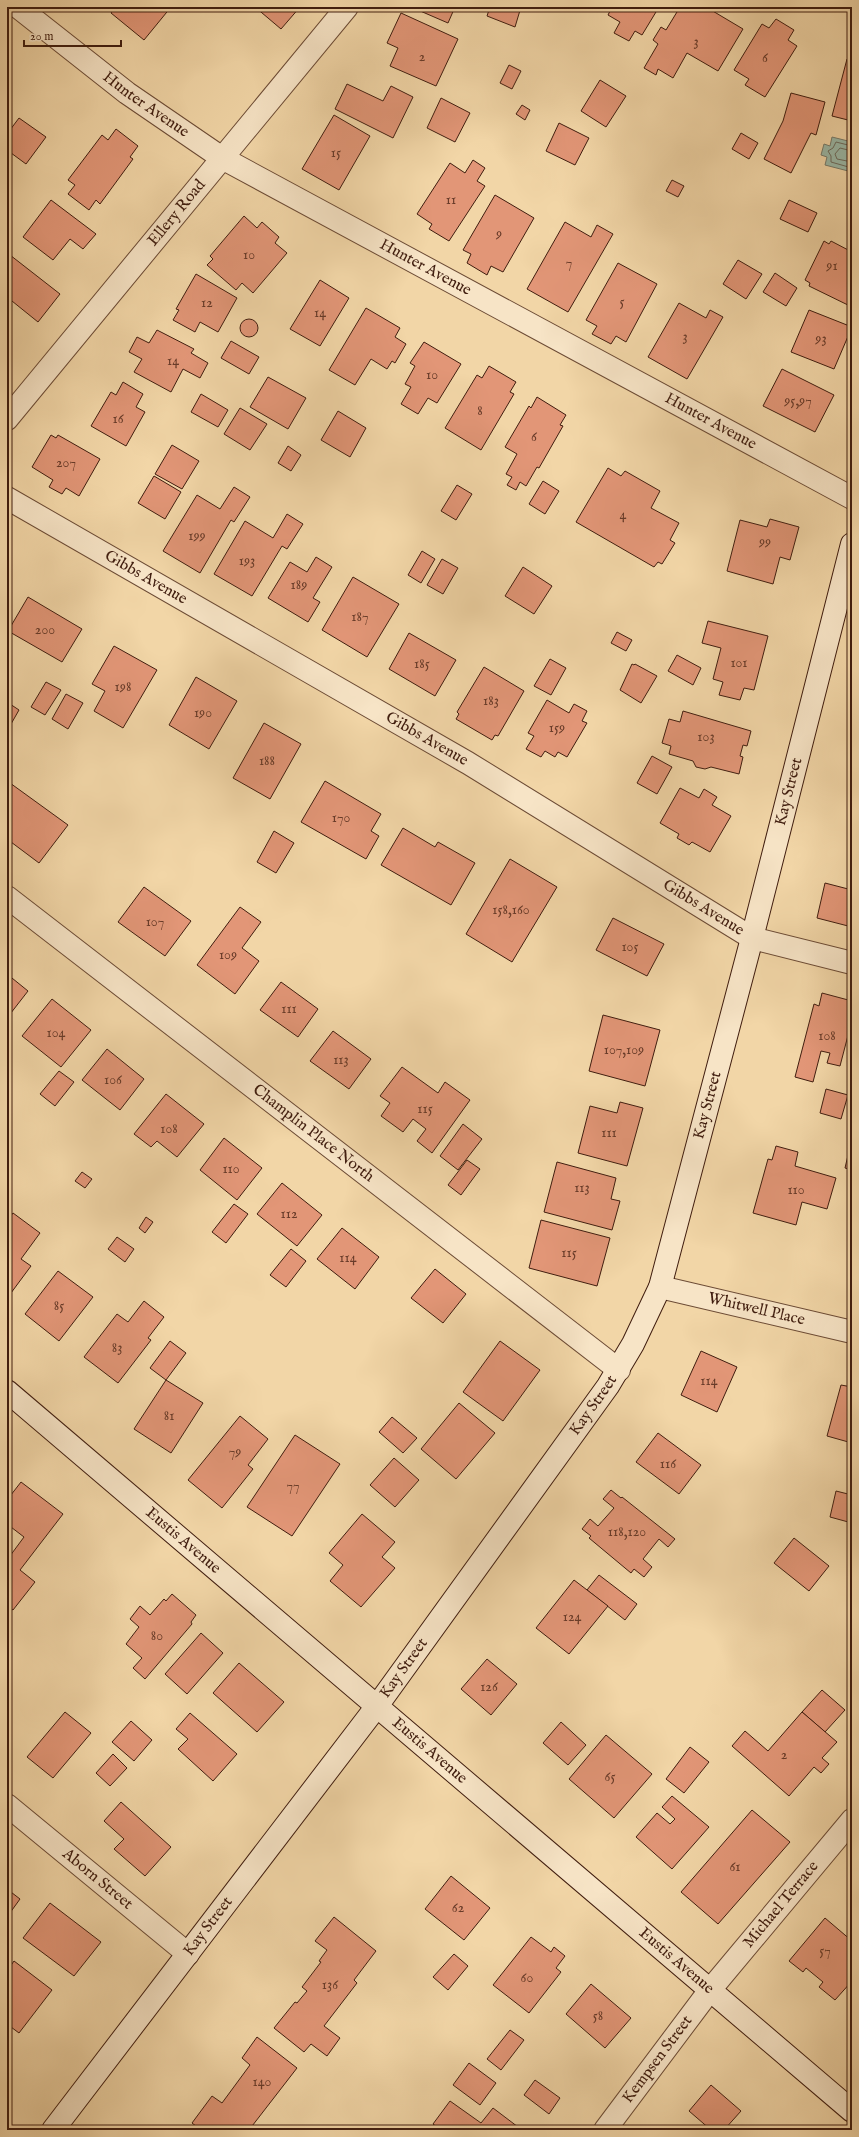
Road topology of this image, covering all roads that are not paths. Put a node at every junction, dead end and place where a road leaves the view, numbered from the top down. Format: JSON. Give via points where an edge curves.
{"nodes":[{"id":1,"x":18,"y":7,"type":"edge"},
{"id":2,"x":347,"y":7,"type":"edge"},
{"id":3,"x":222,"y":158,"type":"junction"},
{"id":4,"x":7,"y":420,"type":"edge"},
{"id":5,"x":7,"y":498,"type":"edge"},
{"id":6,"x":852,"y":498,"type":"edge"},
{"id":7,"x":852,"y":544,"type":"edge"},
{"id":8,"x":847,"y":585,"type":"edge"},
{"id":9,"x":7,"y":897,"type":"edge"},
{"id":10,"x":752,"y":938,"type":"junction"},
{"id":11,"x":852,"y":963,"type":"edge"},
{"id":12,"x":660,"y":1287,"type":"junction"},
{"id":13,"x":852,"y":1332,"type":"edge"},
{"id":14,"x":619,"y":1370,"type":"junction"},
{"id":15,"x":7,"y":1391,"type":"edge"},
{"id":16,"x":377,"y":1706,"type":"junction"},
{"id":17,"x":7,"y":1805,"type":"edge"},
{"id":18,"x":852,"y":1820,"type":"edge"},
{"id":19,"x":188,"y":1954,"type":"junction"},
{"id":20,"x":710,"y":1990,"type":"junction"},
{"id":21,"x":852,"y":2111,"type":"edge"},
{"id":22,"x":53,"y":2130,"type":"edge"},
{"id":23,"x":605,"y":2130,"type":"edge"}],
"edges":[{"from":1,"to":3,"type":"street","name":"Hunter Avenue","via":[[127,93]]},
{"from":2,"to":3,"type":"street","name":"Ellery Road"},
{"from":3,"to":4,"type":"street","name":"Ellery Road"},
{"from":3,"to":6,"type":"street","name":"Hunter Avenue"},
{"from":5,"to":10,"type":"street","name":"Gibbs Avenue","via":[[468,763]]},
{"from":7,"to":8,"type":"street","name":"Kay Street"},
{"from":8,"to":10,"type":"street","name":"Kay Street"},
{"from":9,"to":14,"type":"street","name":"Champlin Place North"},
{"from":10,"to":11,"type":"street","name":"Gibbs Avenue"},
{"from":10,"to":12,"type":"street","name":"Kay Street"},
{"from":12,"to":13,"type":"street","name":"Whitwell Place"},
{"from":12,"to":14,"type":"street","name":"Kay Street"},
{"from":14,"to":16,"type":"street","name":"Kay Street"},
{"from":15,"to":16,"type":"street","name":"Eustis Avenue"},
{"from":16,"to":19,"type":"street","name":"Kay Street"},
{"from":16,"to":20,"type":"street","name":"Eustis Avenue"},
{"from":17,"to":19,"type":"street","name":"Aborn Street"},
{"from":18,"to":20,"type":"street","name":"Michael Terrace"},
{"from":19,"to":22,"type":"street","name":"Kay Street"},
{"from":20,"to":21,"type":"street","name":"Eustis Avenue"},
{"from":20,"to":23,"type":"street","name":"Kempsen Street"}]}
